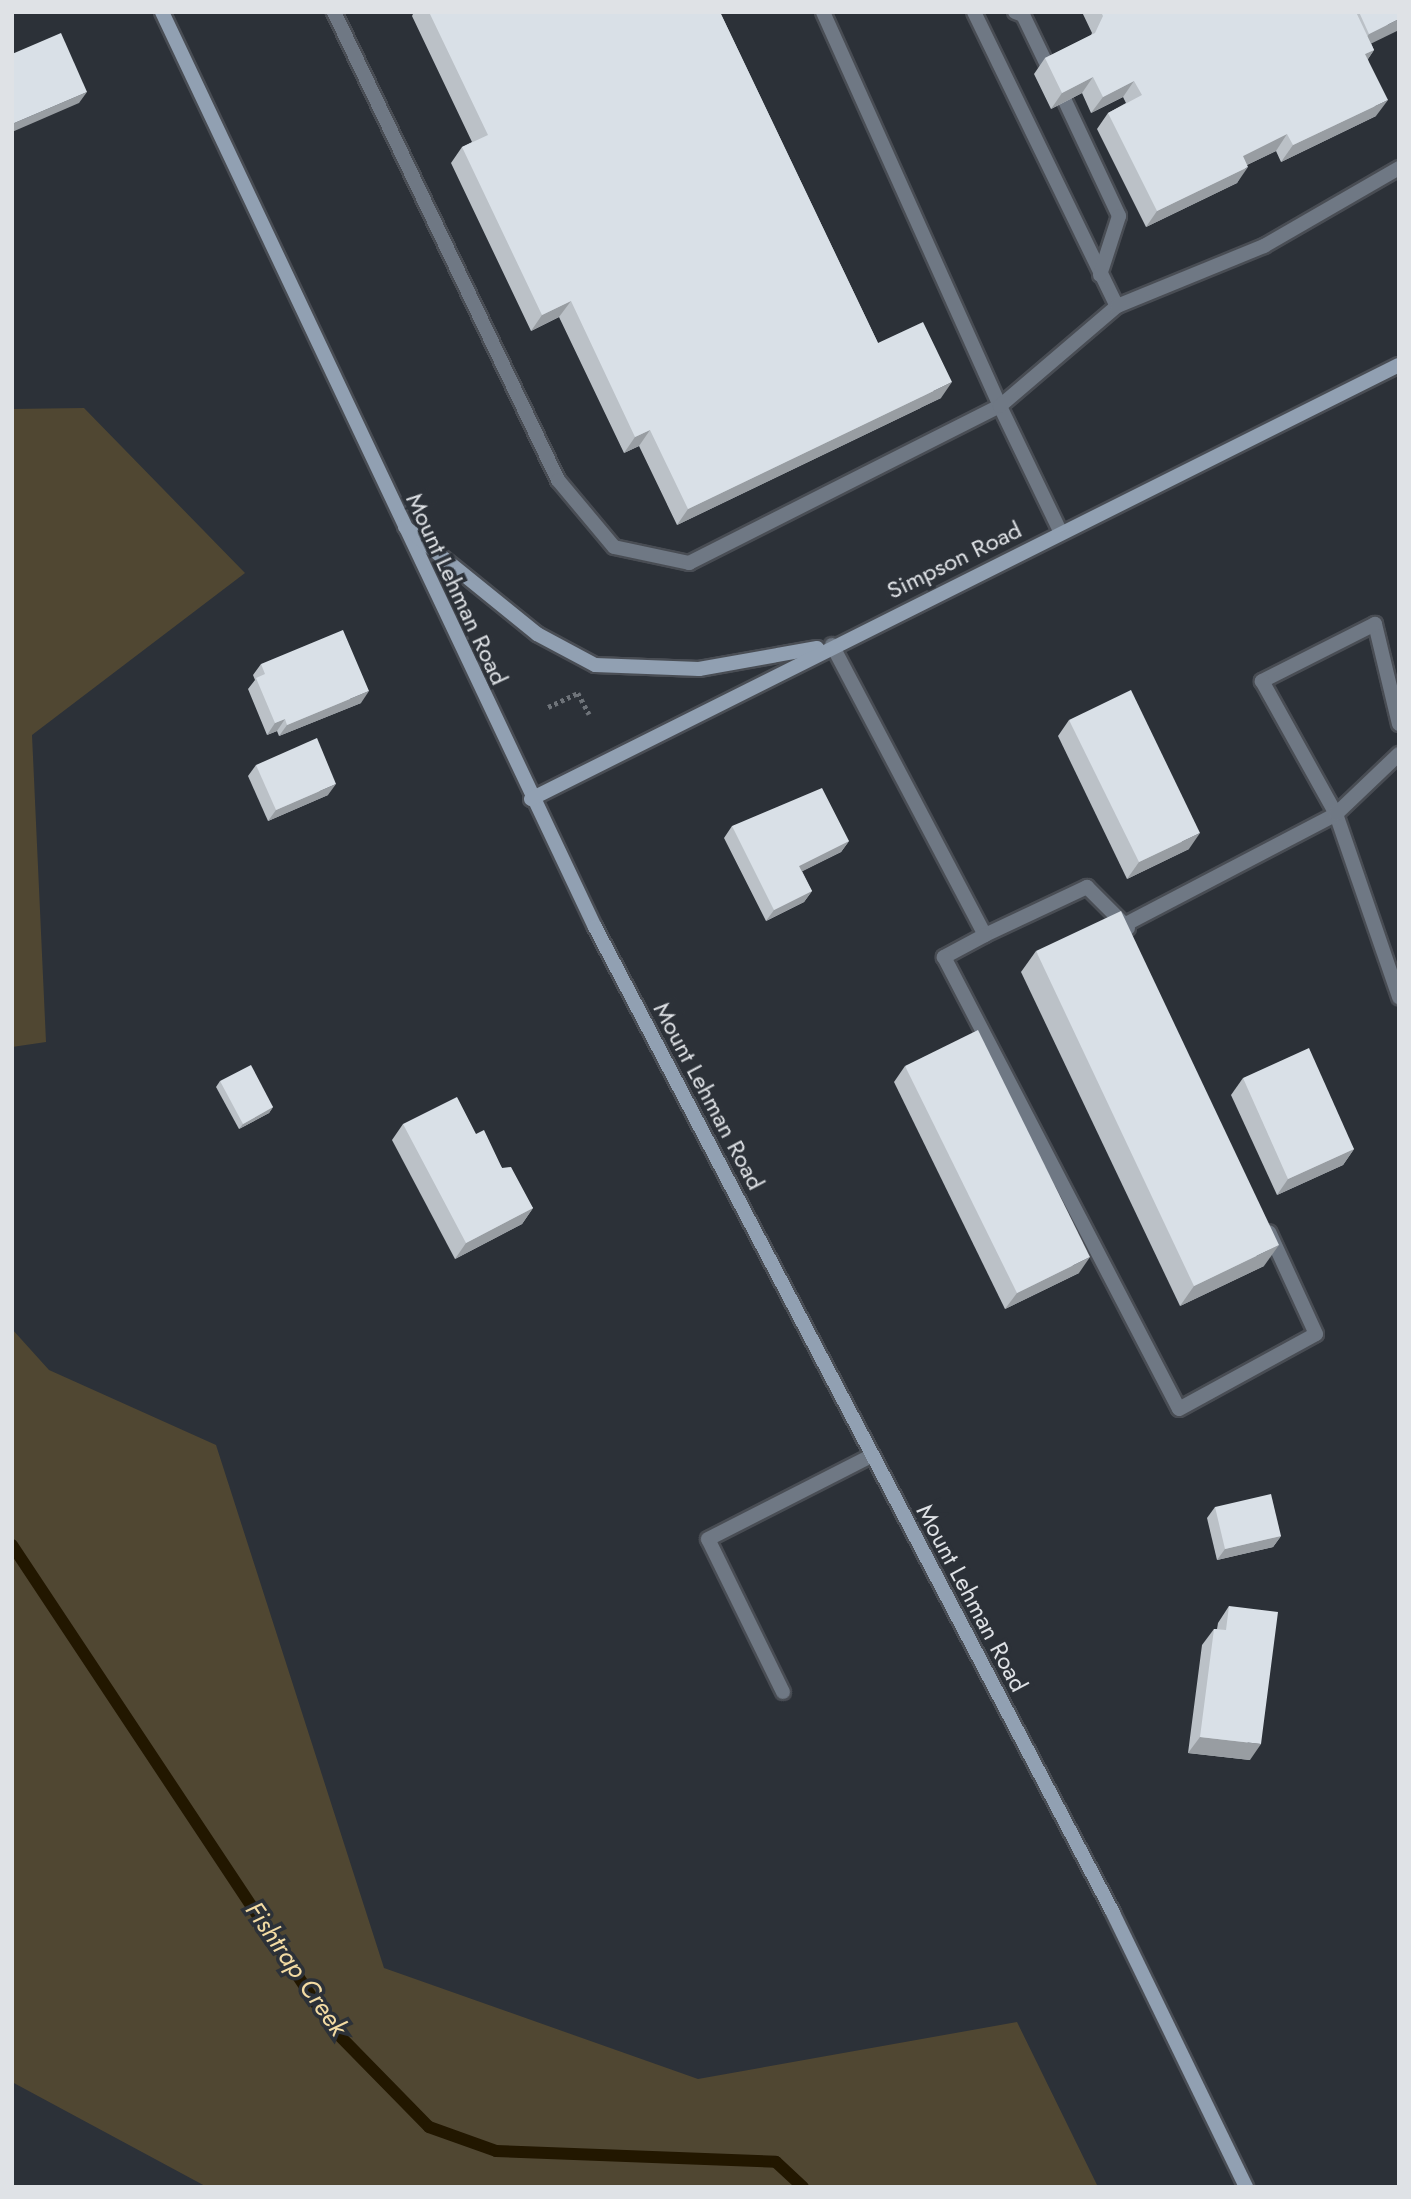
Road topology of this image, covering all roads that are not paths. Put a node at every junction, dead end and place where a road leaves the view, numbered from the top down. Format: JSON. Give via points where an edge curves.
{"nodes":[{"id":1,"x":162,"y":12,"type":"edge"},
{"id":2,"x":334,"y":12,"type":"edge"},
{"id":3,"x":823,"y":12,"type":"edge"},
{"id":4,"x":974,"y":12,"type":"edge"},
{"id":5,"x":1015,"y":12,"type":"edge"},
{"id":6,"x":1048,"y":67,"type":"edge"},
{"id":7,"x":1065,"y":101,"type":"edge"},
{"id":8,"x":1399,"y":168,"type":"edge"},
{"id":9,"x":1100,"y":275,"type":"junction"},
{"id":10,"x":1117,"y":306,"type":"junction"},
{"id":11,"x":1399,"y":365,"type":"edge"},
{"id":12,"x":1000,"y":406,"type":"junction"},
{"id":13,"x":401,"y":525,"type":"junction"},
{"id":14,"x":1061,"y":533,"type":"junction"},
{"id":15,"x":832,"y":645,"type":"junction"},
{"id":16,"x":1399,"y":724,"type":"edge"},
{"id":17,"x":1399,"y":754,"type":"edge"},
{"id":18,"x":531,"y":799,"type":"junction"},
{"id":19,"x":1336,"y":814,"type":"junction"},
{"id":20,"x":1126,"y":924,"type":"junction"},
{"id":21,"x":985,"y":935,"type":"junction"},
{"id":22,"x":1137,"y":949,"type":"edge"},
{"id":23,"x":1399,"y":997,"type":"edge"},
{"id":24,"x":1264,"y":1222,"type":"edge"},
{"id":25,"x":871,"y":1456,"type":"junction"},
{"id":26,"x":783,"y":1692,"type":"dead end"},
{"id":27,"x":1245,"y":2187,"type":"edge"}],
"edges":[{"from":1,"to":13,"type":"main road","name":"Mount Lehman Road"},
{"from":2,"to":12,"type":"lane","via":[[558,481],[614,547],[689,563]]},
{"from":3,"to":12,"type":"lane"},
{"from":4,"to":9,"type":"lane"},
{"from":5,"to":6,"type":"lane","via":[[1023,15]]},
{"from":7,"to":9,"type":"lane","via":[[1119,216]]},
{"from":8,"to":10,"type":"lane","via":[[1264,246]]},
{"from":9,"to":10,"type":"lane"},
{"from":10,"to":12,"type":"lane"},
{"from":11,"to":14,"type":"main road","name":"Simpson Road"},
{"from":12,"to":14,"type":"lane"},
{"from":13,"to":15,"type":"main road","via":[[537,634],[595,664],[699,669]]},
{"from":13,"to":18,"type":"main road","name":"Mount Lehman Road"},
{"from":14,"to":15,"type":"main road","name":"Simpson Road"},
{"from":15,"to":18,"type":"main road","name":"Simpson Road"},
{"from":15,"to":21,"type":"lane"},
{"from":16,"to":19,"type":"lane","via":[[1375,624],[1262,681]]},
{"from":17,"to":19,"type":"lane"},
{"from":18,"to":25,"type":"main road","name":"Mount Lehman Road"},
{"from":19,"to":20,"type":"lane"},
{"from":19,"to":23,"type":"lane"},
{"from":20,"to":21,"type":"lane","via":[[1087,887]]},
{"from":20,"to":22,"type":"lane"},
{"from":21,"to":24,"type":"lane","via":[[943,957],[1179,1409],[1316,1334]]},
{"from":25,"to":26,"type":"lane","via":[[708,1539]]},
{"from":25,"to":27,"type":"main road","name":"Mount Lehman Road","via":[[1113,1913]]}]}
